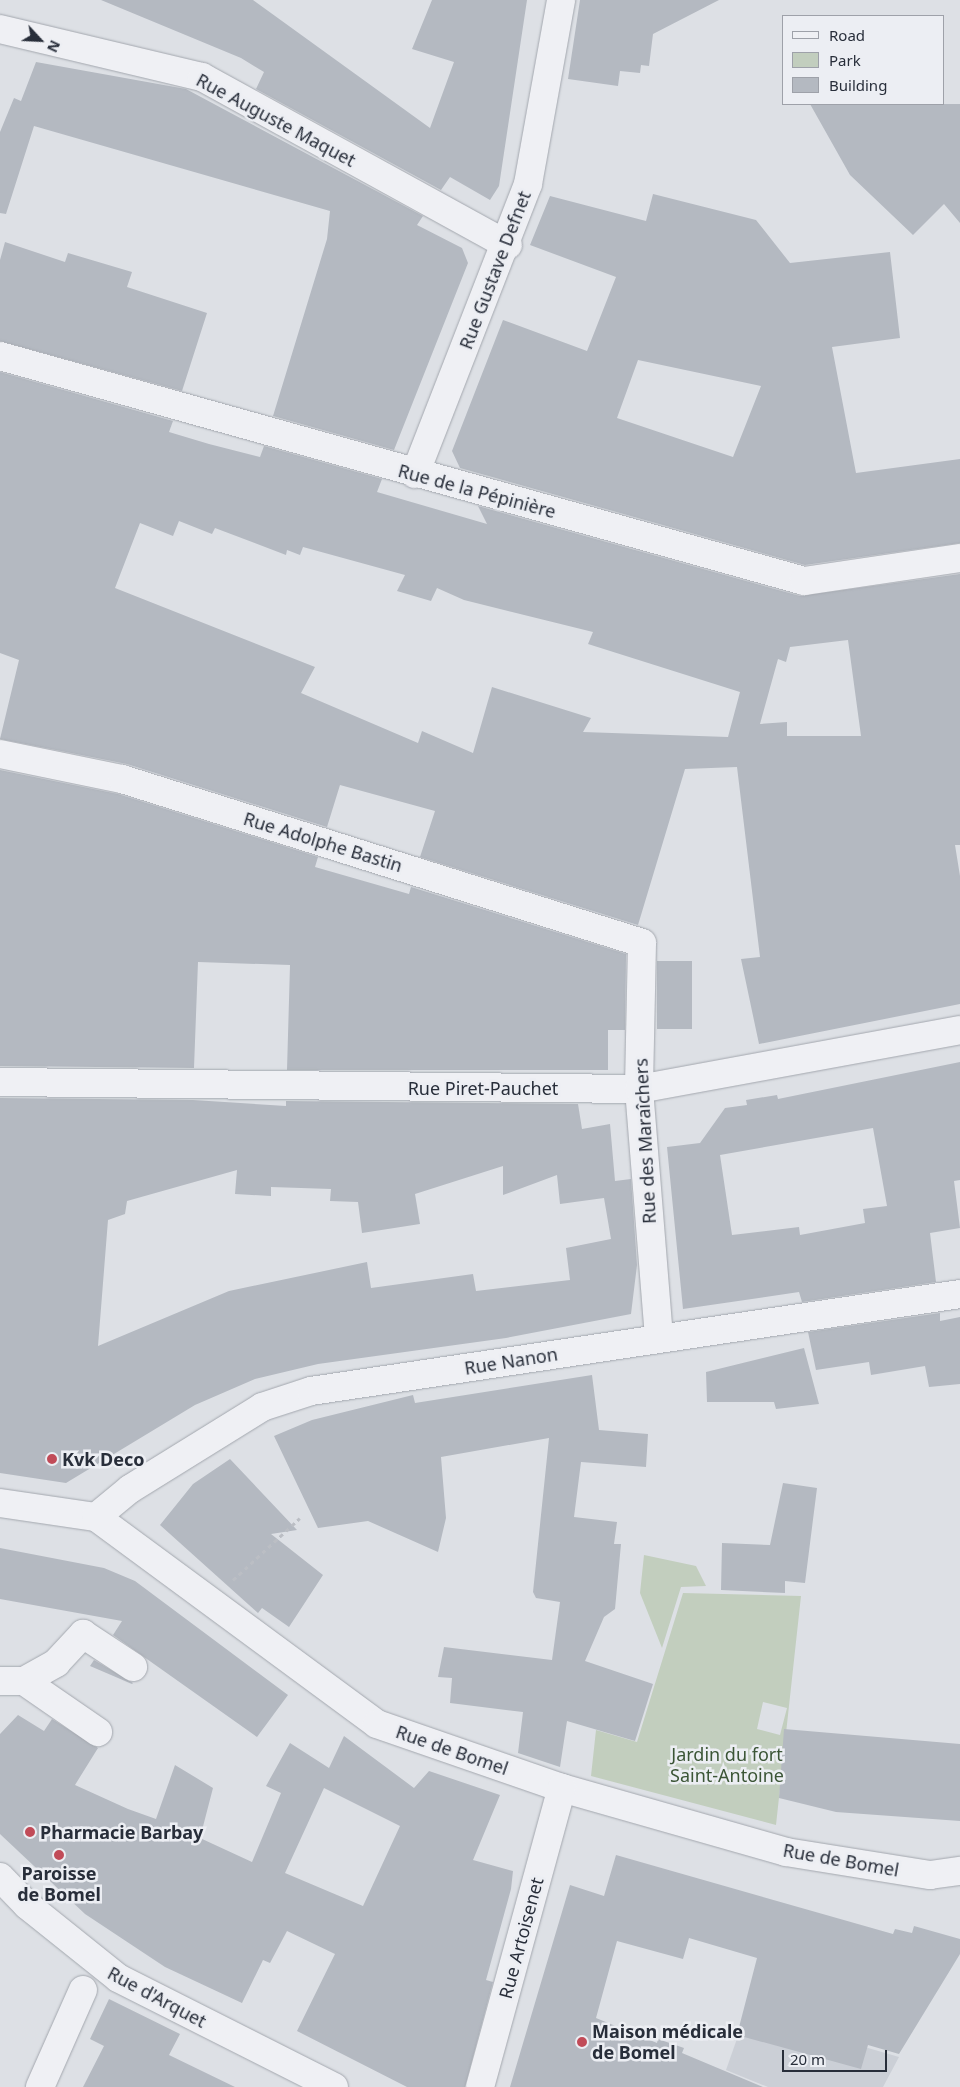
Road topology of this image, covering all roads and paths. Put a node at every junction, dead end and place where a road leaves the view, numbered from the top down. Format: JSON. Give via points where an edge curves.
{"nodes":[{"id":1,"x":561,"y":0,"type":"edge"},
{"id":2,"x":0,"y":29,"type":"edge"},
{"id":3,"x":508,"y":246,"type":"junction"},
{"id":4,"x":0,"y":356,"type":"edge"},
{"id":5,"x":414,"y":474,"type":"junction"},
{"id":6,"x":960,"y":558,"type":"edge"},
{"id":7,"x":0,"y":754,"type":"edge"},
{"id":8,"x":642,"y":943,"type":"joint"},
{"id":9,"x":960,"y":1030,"type":"edge"},
{"id":10,"x":0,"y":1082,"type":"edge"},
{"id":11,"x":639,"y":1089,"type":"junction"},
{"id":12,"x":960,"y":1294,"type":"edge"},
{"id":13,"x":659,"y":1338,"type":"junction"},
{"id":14,"x":0,"y":1503,"type":"edge"},
{"id":15,"x":96,"y":1517,"type":"junction"},
{"id":16,"x":300,"y":1518,"type":"dead end"},
{"id":17,"x":228,"y":1585,"type":"dead end"},
{"id":18,"x":133,"y":1667,"type":"dead end"},
{"id":19,"x":12,"y":1681,"type":"edge"},
{"id":20,"x":98,"y":1732,"type":"dead end"},
{"id":21,"x":562,"y":1788,"type":"junction"},
{"id":22,"x":960,"y":1871,"type":"edge"},
{"id":23,"x":0,"y":1877,"type":"edge"},
{"id":24,"x":83,"y":1990,"type":"dead end"},
{"id":25,"x":40,"y":2087,"type":"edge"},
{"id":26,"x":334,"y":2087,"type":"edge"},
{"id":27,"x":480,"y":2087,"type":"edge"}],
"edges":[{"from":1,"to":3,"type":"street","name":"Rue Gustave Defnet","via":[[528,184]]},
{"from":2,"to":3,"type":"street","name":"Rue Auguste Maquet","via":[[202,77]]},
{"from":3,"to":5,"type":"street","name":"Rue Gustave Defnet"},
{"from":4,"to":5,"type":"street","name":"Rue de la Pépinière"},
{"from":5,"to":6,"type":"street","name":"Rue de la Pépinière","via":[[804,581]]},
{"from":7,"to":8,"type":"street","name":"Rue Adolphe Bastin","via":[[122,779]]},
{"from":8,"to":11,"type":"street","name":"Rue des Maraîchers"},
{"from":9,"to":11,"type":"street","name":"Rue Piret-Pauchet"},
{"from":10,"to":11,"type":"street","name":"Rue Piret-Pauchet"},
{"from":11,"to":13,"type":"street","name":"Rue des Maraîchers"},
{"from":12,"to":13,"type":"street","name":"Rue Nanon"},
{"from":13,"to":15,"type":"street","name":"Rue Nanon","via":[[303,1394],[262,1407],[130,1490]]},
{"from":14,"to":15,"type":"street","name":"Rue de Bomel"},
{"from":15,"to":21,"type":"street","name":"Rue de Bomel","via":[[377,1724]]},
{"from":16,"to":17,"type":"path","via":[[259,1551]]},
{"from":18,"to":19,"type":"street","via":[[83,1634],[56,1663]]},
{"from":19,"to":20,"type":"street"},
{"from":21,"to":22,"type":"street","name":"Rue de Bomel","via":[[786,1852],[930,1875]]},
{"from":21,"to":27,"type":"street","name":"Rue Artoisenet"},
{"from":23,"to":26,"type":"street","name":"Rue d'Arquet","via":[[34,1912],[118,1978]]},
{"from":24,"to":25,"type":"street"}]}
